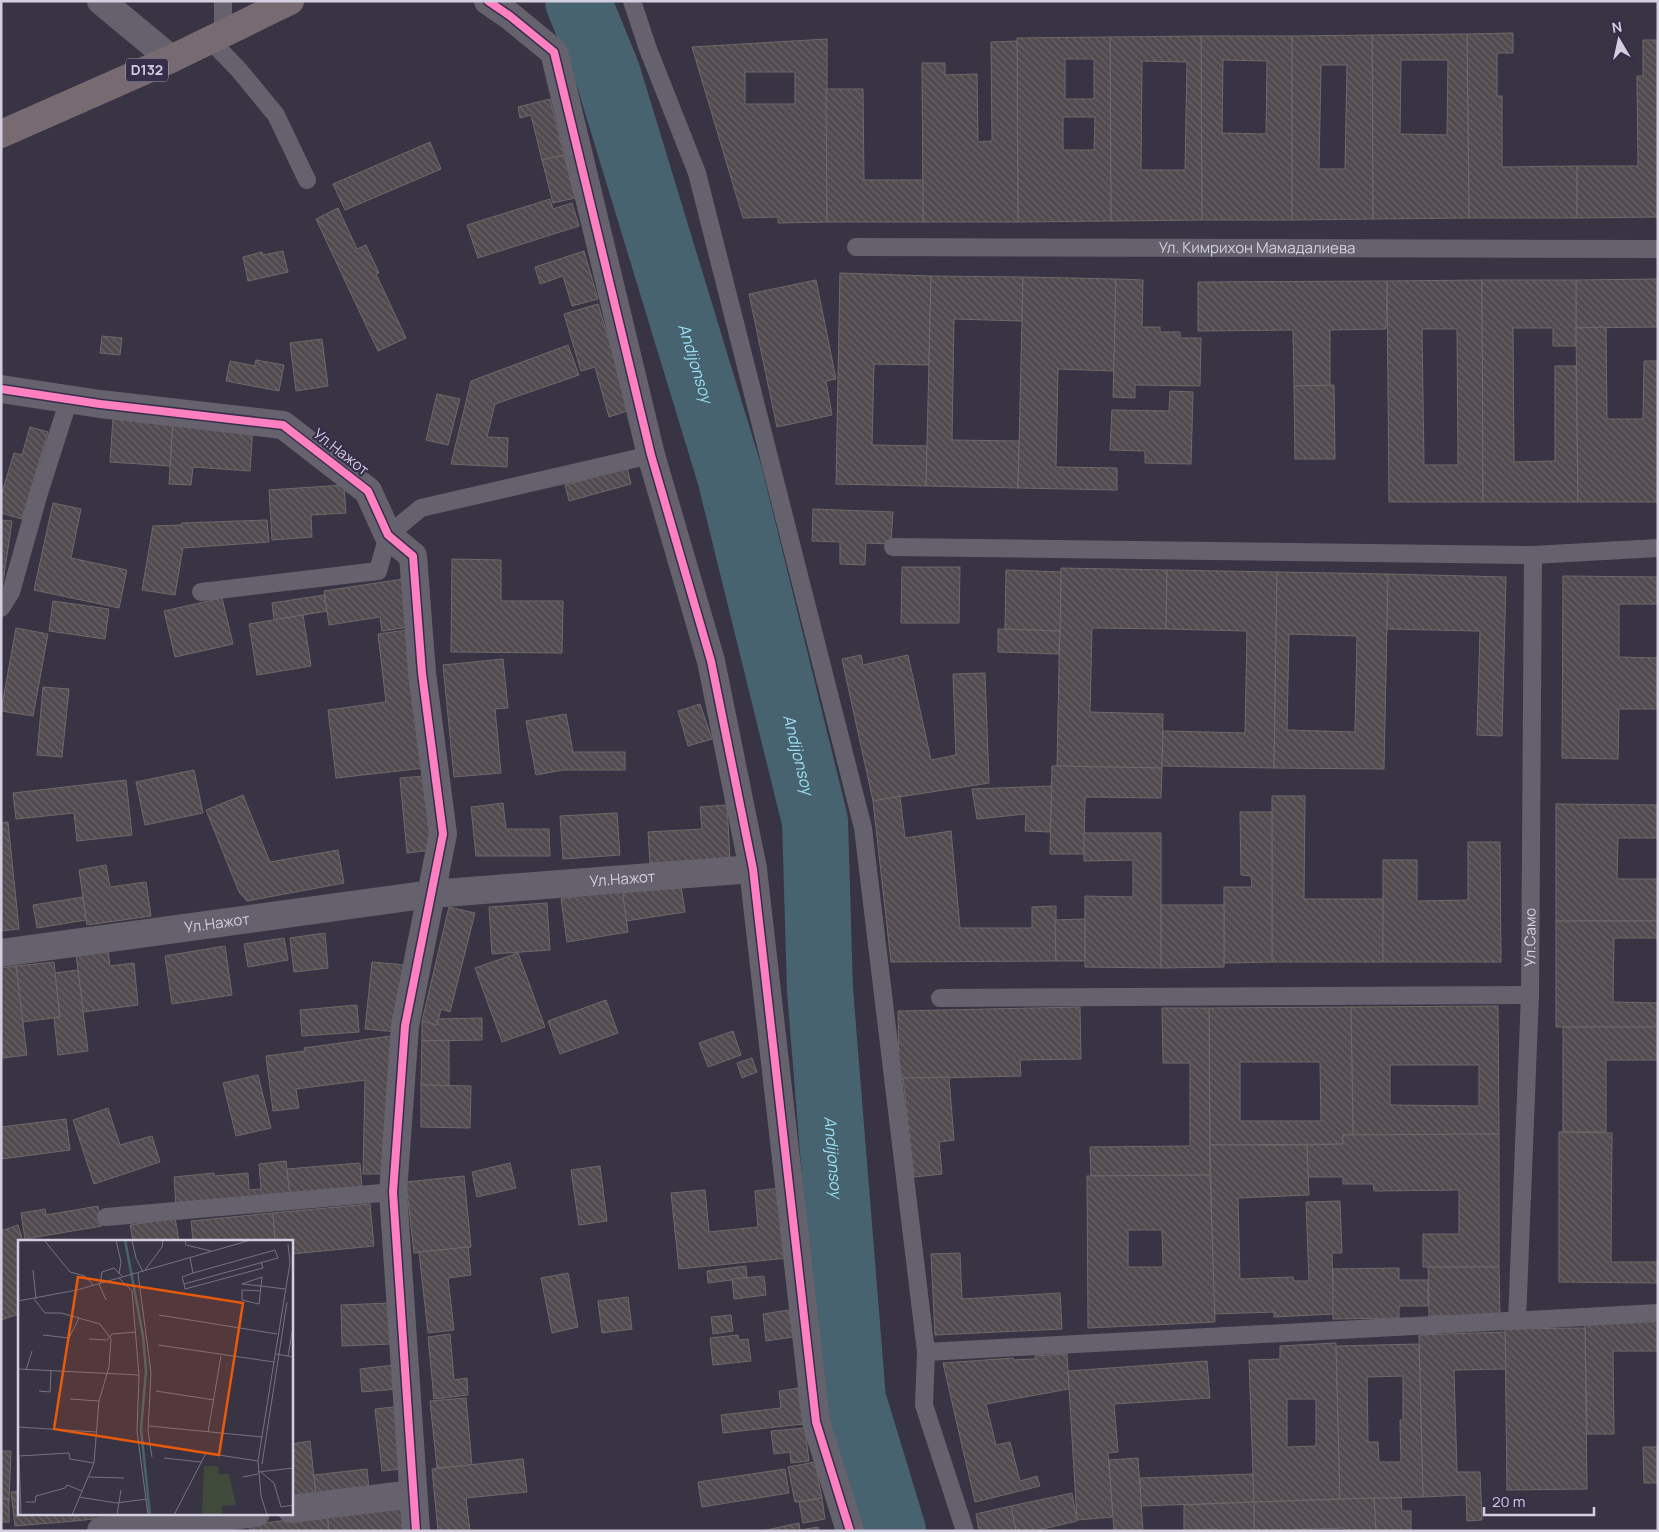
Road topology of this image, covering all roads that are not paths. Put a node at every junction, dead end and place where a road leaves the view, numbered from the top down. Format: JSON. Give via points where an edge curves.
{"nodes":[{"id":1,"x":101,"y":1,"type":"edge"},
{"id":2,"x":223,"y":1,"type":"edge"},
{"id":3,"x":290,"y":1,"type":"edge"},
{"id":4,"x":488,"y":1,"type":"edge"},
{"id":5,"x":632,"y":1,"type":"edge"},
{"id":6,"x":216,"y":37,"type":"junction"},
{"id":7,"x":171,"y":59,"type":"junction"},
{"id":8,"x":1,"y":134,"type":"edge"},
{"id":9,"x":307,"y":180,"type":"dead end"},
{"id":10,"x":856,"y":247,"type":"dead end"},
{"id":11,"x":1658,"y":249,"type":"edge"},
{"id":12,"x":1,"y":389,"type":"edge"},
{"id":13,"x":69,"y":399,"type":"junction"},
{"id":14,"x":651,"y":455,"type":"junction"},
{"id":15,"x":388,"y":535,"type":"junction"},
{"id":16,"x":893,"y":547,"type":"dead end"},
{"id":17,"x":1658,"y":548,"type":"edge"},
{"id":18,"x":1533,"y":555,"type":"junction"},
{"id":19,"x":202,"y":592,"type":"dead end"},
{"id":20,"x":1,"y":608,"type":"edge"},
{"id":21,"x":753,"y":869,"type":"junction"},
{"id":22,"x":431,"y":894,"type":"junction"},
{"id":23,"x":1,"y":952,"type":"edge"},
{"id":24,"x":1530,"y":995,"type":"junction"},
{"id":25,"x":940,"y":998,"type":"dead end"},
{"id":26,"x":393,"y":1192,"type":"junction"},
{"id":27,"x":106,"y":1218,"type":"dead end"},
{"id":28,"x":1658,"y":1313,"type":"edge"},
{"id":29,"x":1517,"y":1321,"type":"junction"},
{"id":30,"x":926,"y":1352,"type":"junction"},
{"id":31,"x":413,"y":1494,"type":"junction"},
{"id":32,"x":292,"y":1509,"type":"edge"},
{"id":33,"x":248,"y":1514,"type":"edge"},
{"id":34,"x":101,"y":1531,"type":"edge"},
{"id":35,"x":416,"y":1531,"type":"edge"},
{"id":36,"x":850,"y":1531,"type":"edge"},
{"id":37,"x":966,"y":1531,"type":"edge"}],
"edges":[{"from":1,"to":7,"type":"street"},
{"from":2,"to":6,"type":"lane"},
{"from":3,"to":6,"type":"highway","number":"D132"},
{"from":4,"to":14,"type":"street","via":[[554,52]]},
{"from":5,"to":30,"type":"lane","via":[[698,173],[863,828]]},
{"from":6,"to":7,"type":"highway","number":"D132"},
{"from":6,"to":9,"type":"lane","via":[[276,115]]},
{"from":7,"to":8,"type":"highway","number":"D132"},
{"from":10,"to":11,"type":"lane","name":"Ул. Кимрихон Мамадалиева"},
{"from":12,"to":13,"type":"street","name":"Ул.Нажот"},
{"from":13,"to":15,"type":"street","name":"Ул.Нажот","via":[[283,425],[368,491]]},
{"from":13,"to":20,"type":"lane","via":[[38,493],[11,592]]},
{"from":14,"to":15,"type":"lane","via":[[421,508]]},
{"from":14,"to":21,"type":"street","via":[[711,661]]},
{"from":15,"to":19,"type":"lane","via":[[378,571]]},
{"from":15,"to":22,"type":"street","name":"Ул.Нажот","via":[[413,556],[422,673],[443,834]]},
{"from":16,"to":18,"type":"lane"},
{"from":17,"to":18,"type":"lane"},
{"from":18,"to":24,"type":"lane","name":"Ул.Само"},
{"from":21,"to":22,"type":"street","name":"Ул.Нажот"},
{"from":21,"to":36,"type":"street","via":[[816,1422]]},
{"from":22,"to":23,"type":"street","name":"Ул.Нажот"},
{"from":22,"to":26,"type":"street","via":[[405,1026]]},
{"from":24,"to":25,"type":"lane"},
{"from":24,"to":29,"type":"lane","name":"Ул.Само"},
{"from":26,"to":27,"type":"lane"},
{"from":26,"to":31,"type":"street"},
{"from":28,"to":29,"type":"lane"},
{"from":29,"to":30,"type":"lane"},
{"from":30,"to":37,"type":"lane","via":[[924,1405]]},
{"from":31,"to":32,"type":"street"},
{"from":31,"to":35,"type":"street"},
{"from":33,"to":34,"type":"street"}]}
